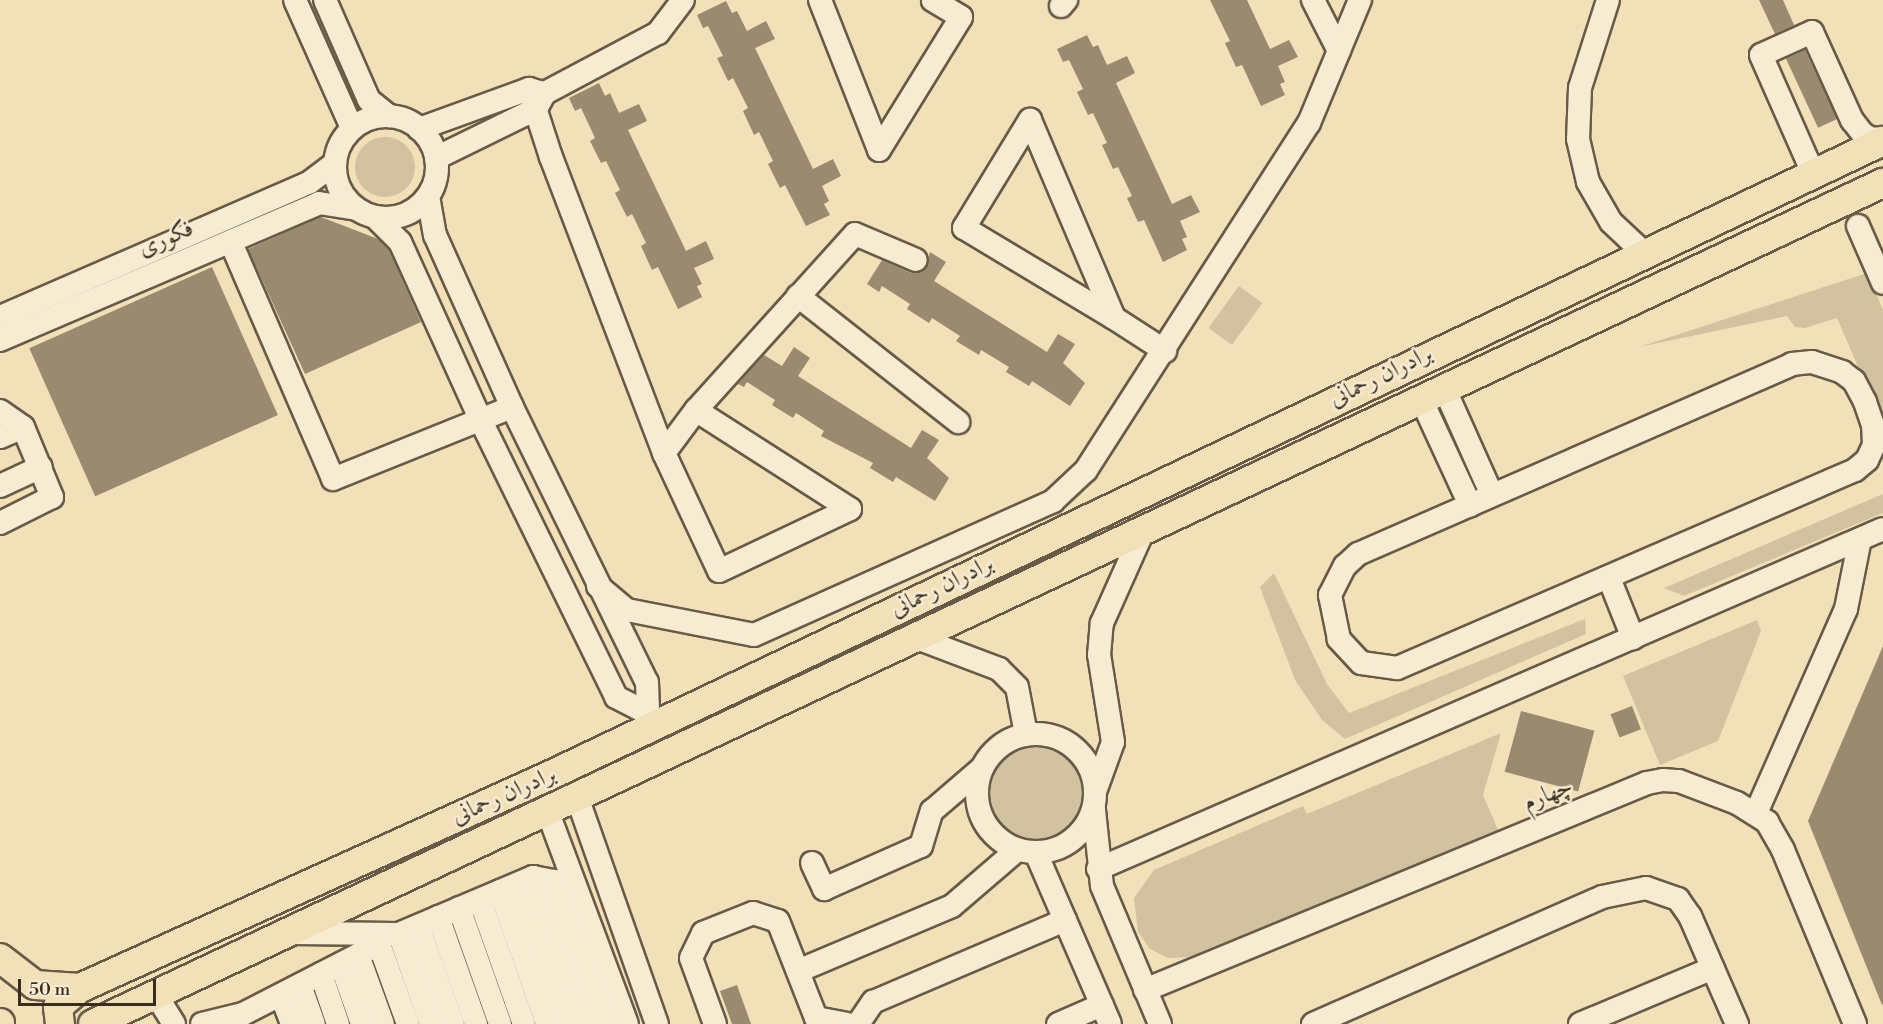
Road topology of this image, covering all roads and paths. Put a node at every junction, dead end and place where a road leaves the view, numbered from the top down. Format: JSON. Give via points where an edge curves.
{"nodes":[{"id":1,"x":296,"y":0,"type":"edge"},
{"id":2,"x":325,"y":0,"type":"edge"},
{"id":3,"x":683,"y":0,"type":"edge"},
{"id":4,"x":820,"y":0,"type":"edge"},
{"id":5,"x":933,"y":0,"type":"edge"},
{"id":6,"x":1313,"y":0,"type":"edge"},
{"id":7,"x":1359,"y":0,"type":"edge"},
{"id":8,"x":1608,"y":0,"type":"edge"},
{"id":9,"x":1339,"y":51,"type":"junction"},
{"id":10,"x":537,"y":97,"type":"junction"},
{"id":11,"x":389,"y":116,"type":"junction"},
{"id":12,"x":352,"y":128,"type":"junction"},
{"id":13,"x":419,"y":129,"type":"junction"},
{"id":14,"x":1883,"y":140,"type":"edge"},
{"id":15,"x":436,"y":158,"type":"junction"},
{"id":16,"x":335,"y":163,"type":"junction"},
{"id":17,"x":1813,"y":173,"type":"junction"},
{"id":18,"x":1883,"y":183,"type":"edge"},
{"id":19,"x":428,"y":196,"type":"junction"},
{"id":20,"x":366,"y":213,"type":"junction"},
{"id":21,"x":1858,"y":226,"type":"dead end"},
{"id":22,"x":235,"y":252,"type":"dead end"},
{"id":23,"x":1642,"y":252,"type":"junction"},
{"id":24,"x":916,"y":260,"type":"dead end"},
{"id":25,"x":1883,"y":283,"type":"edge"},
{"id":26,"x":798,"y":296,"type":"junction"},
{"id":27,"x":0,"y":317,"type":"edge"},
{"id":28,"x":1114,"y":318,"type":"junction"},
{"id":29,"x":0,"y":340,"type":"edge"},
{"id":30,"x":1165,"y":351,"type":"junction"},
{"id":31,"x":1434,"y":395,"type":"junction"},
{"id":32,"x":512,"y":407,"type":"junction"},
{"id":33,"x":696,"y":410,"type":"junction"},
{"id":34,"x":0,"y":411,"type":"edge"},
{"id":35,"x":958,"y":422,"type":"dead end"},
{"id":36,"x":482,"y":423,"type":"junction"},
{"id":37,"x":23,"y":427,"type":"junction"},
{"id":38,"x":0,"y":437,"type":"edge"},
{"id":39,"x":664,"y":453,"type":"junction"},
{"id":40,"x":41,"y":467,"type":"junction"},
{"id":41,"x":0,"y":486,"type":"edge"},
{"id":42,"x":1492,"y":495,"type":"junction"},
{"id":43,"x":1470,"y":505,"type":"junction"},
{"id":44,"x":0,"y":523,"type":"edge"},
{"id":45,"x":1883,"y":529,"type":"edge"},
{"id":46,"x":1142,"y":533,"type":"junction"},
{"id":47,"x":1860,"y":539,"type":"junction"},
{"id":48,"x":1609,"y":578,"type":"junction"},
{"id":49,"x":598,"y":586,"type":"junction"},
{"id":50,"x":917,"y":638,"type":"junction"},
{"id":51,"x":1633,"y":638,"type":"junction"},
{"id":52,"x":627,"y":640,"type":"junction"},
{"id":53,"x":595,"y":654,"type":"junction"},
{"id":54,"x":651,"y":719,"type":"junction"},
{"id":55,"x":1026,"y":734,"type":"junction"},
{"id":56,"x":981,"y":769,"type":"junction"},
{"id":57,"x":577,"y":797,"type":"junction"},
{"id":58,"x":1095,"y":798,"type":"junction"},
{"id":59,"x":547,"y":810,"type":"junction"},
{"id":60,"x":1756,"y":813,"type":"junction"},
{"id":61,"x":1026,"y":852,"type":"junction"},
{"id":62,"x":812,"y":863,"type":"dead end"},
{"id":63,"x":1098,"y":869,"type":"junction"},
{"id":64,"x":508,"y":888,"type":"junction"},
{"id":65,"x":459,"y":908,"type":"junction"},
{"id":66,"x":1065,"y":920,"type":"junction"},
{"id":67,"x":418,"y":926,"type":"junction"},
{"id":68,"x":288,"y":933,"type":"junction"},
{"id":69,"x":0,"y":958,"type":"edge"},
{"id":70,"x":350,"y":959,"type":"junction"},
{"id":71,"x":1713,"y":968,"type":"junction"},
{"id":72,"x":798,"y":971,"type":"junction"},
{"id":73,"x":321,"y":974,"type":"junction"},
{"id":74,"x":80,"y":988,"type":"junction"},
{"id":75,"x":1145,"y":990,"type":"junction"},
{"id":76,"x":156,"y":994,"type":"junction"},
{"id":77,"x":267,"y":1008,"type":"edge"},
{"id":78,"x":1106,"y":1015,"type":"edge"},
{"id":79,"x":60,"y":1024,"type":"edge"},
{"id":80,"x":93,"y":1024,"type":"edge"},
{"id":81,"x":174,"y":1024,"type":"edge"},
{"id":82,"x":202,"y":1024,"type":"edge"},
{"id":83,"x":292,"y":1024,"type":"edge"},
{"id":84,"x":314,"y":1024,"type":"edge"},
{"id":85,"x":338,"y":1024,"type":"edge"},
{"id":86,"x":362,"y":1024,"type":"edge"},
{"id":87,"x":383,"y":1024,"type":"edge"},
{"id":88,"x":408,"y":1024,"type":"edge"},
{"id":89,"x":431,"y":1024,"type":"edge"},
{"id":90,"x":453,"y":1024,"type":"edge"},
{"id":91,"x":476,"y":1024,"type":"edge"},
{"id":92,"x":500,"y":1024,"type":"edge"},
{"id":93,"x":524,"y":1024,"type":"edge"},
{"id":94,"x":547,"y":1024,"type":"edge"},
{"id":95,"x":568,"y":1024,"type":"edge"},
{"id":96,"x":587,"y":1024,"type":"edge"},
{"id":97,"x":606,"y":1024,"type":"edge"},
{"id":98,"x":627,"y":1024,"type":"edge"},
{"id":99,"x":657,"y":1024,"type":"edge"},
{"id":100,"x":715,"y":1024,"type":"edge"},
{"id":101,"x":846,"y":1024,"type":"edge"},
{"id":102,"x":858,"y":1024,"type":"edge"},
{"id":103,"x":1058,"y":1024,"type":"edge"},
{"id":104,"x":1160,"y":1024,"type":"edge"},
{"id":105,"x":1313,"y":1024,"type":"edge"},
{"id":106,"x":1580,"y":1024,"type":"edge"},
{"id":107,"x":1737,"y":1024,"type":"edge"},
{"id":108,"x":1855,"y":1024,"type":"edge"}],
"edges":[{"from":1,"to":12,"type":"street"},
{"from":2,"to":11,"type":"street","via":[[369,100]]},
{"from":3,"to":10,"type":"street","via":[[658,33]]},
{"from":4,"to":5,"type":"street","via":[[879,150],[961,17]]},
{"from":6,"to":9,"type":"street"},
{"from":7,"to":9,"type":"street"},
{"from":8,"to":23,"type":"street","via":[[1580,88],[1578,139],[1588,182],[1599,202],[1611,222]]},
{"from":9,"to":30,"type":"street","via":[[1309,123]]},
{"from":10,"to":13,"type":"street"},
{"from":10,"to":15,"type":"street"},
{"from":10,"to":39,"type":"street"},
{"from":11,"to":12,"type":"street","via":[[376,117]]},
{"from":11,"to":13,"type":"street"},
{"from":12,"to":16,"type":"street","via":[[337,150]]},
{"from":13,"to":15,"type":"street"},
{"from":14,"to":17,"type":"main road","name":"برادران رحمانی"},
{"from":14,"to":17,"type":"street","via":[[1863,134],[1852,120],[1812,32],[1761,55]]},
{"from":15,"to":19,"type":"street","via":[[434,184]]},
{"from":16,"to":20,"type":"street","via":[[340,189]]},
{"from":16,"to":27,"type":"street","name":"فکوری","via":[[310,182]]},
{"from":17,"to":23,"type":"main road","name":"برادران رحمانی"},
{"from":18,"to":31,"type":"main road","name":"برادران رحمانی"},
{"from":19,"to":20,"type":"street","via":[[408,213]]},
{"from":19,"to":32,"type":"street","via":[[435,235]]},
{"from":20,"to":29,"type":"street","name":"فکوری","via":[[319,203]]},
{"from":20,"to":36,"type":"street","via":[[400,242]]},
{"from":21,"to":25,"type":"street"},
{"from":22,"to":36,"type":"street","via":[[333,479]]},
{"from":23,"to":54,"type":"main road","name":"برادران رحمانی"},
{"from":24,"to":26,"type":"street","via":[[855,234]]},
{"from":26,"to":33,"type":"street"},
{"from":26,"to":35,"type":"street"},
{"from":28,"to":28,"type":"street","via":[[964,228],[1030,120],[1048,164]]},
{"from":28,"to":30,"type":"street"},
{"from":30,"to":49,"type":"street","via":[[1086,470],[1053,501],[754,635],[627,610]]},
{"from":31,"to":42,"type":"street"},
{"from":31,"to":43,"type":"street"},
{"from":31,"to":46,"type":"main road","name":"برادران رحمانی"},
{"from":32,"to":36,"type":"street"},
{"from":32,"to":49,"type":"street"},
{"from":33,"to":39,"type":"street"},
{"from":33,"to":39,"type":"street","via":[[850,509],[718,571]]},
{"from":34,"to":37,"type":"street"},
{"from":36,"to":53,"type":"street"},
{"from":37,"to":38,"type":"street"},
{"from":37,"to":40,"type":"street"},
{"from":40,"to":41,"type":"street"},
{"from":40,"to":44,"type":"street","via":[[52,497]]},
{"from":42,"to":43,"type":"street"},
{"from":42,"to":48,"type":"street","via":[[1792,364],[1828,365],[1854,381],[1874,425],[1874,445],[1867,460],[1855,470]]},
{"from":43,"to":48,"type":"street","via":[[1375,545],[1345,566],[1329,595],[1339,639],[1361,663],[1397,668]]},
{"from":45,"to":47,"type":"street"},
{"from":46,"to":50,"type":"main road","name":"برادران رحمانی"},
{"from":46,"to":58,"type":"street","via":[[1102,623],[1099,655],[1113,742]]},
{"from":47,"to":51,"type":"street"},
{"from":47,"to":60,"type":"street","via":[[1846,609]]},
{"from":48,"to":51,"type":"street"},
{"from":49,"to":52,"type":"street"},
{"from":50,"to":55,"type":"street","via":[[999,669],[1017,687]]},
{"from":50,"to":57,"type":"main road","name":"برادران رحمانی"},
{"from":51,"to":63,"type":"street"},
{"from":52,"to":53,"type":"street"},
{"from":52,"to":54,"type":"street","via":[[647,682]]},
{"from":53,"to":54,"type":"street","via":[[616,697]]},
{"from":54,"to":74,"type":"main road","name":"برادران رحمانی"},
{"from":55,"to":56,"type":"street","via":[[1000,746]]},
{"from":55,"to":58,"type":"street","via":[[1046,734],[1064,740],[1080,753],[1091,769]]},
{"from":56,"to":61,"type":"street","via":[[976,788],[978,808],[986,826],[999,840]]},
{"from":56,"to":62,"type":"street","via":[[932,811],[921,846],[824,889]]},
{"from":57,"to":59,"type":"main road","name":"برادران رحمانی"},
{"from":57,"to":99,"type":"street"},
{"from":58,"to":61,"type":"street","via":[[1086,826],[1073,841],[1056,850]]},
{"from":58,"to":63,"type":"street"},
{"from":59,"to":68,"type":"main road","name":"برادران رحمانی"},
{"from":59,"to":98,"type":"street"},
{"from":60,"to":75,"type":"street","name":"چهارم","via":[[1680,781],[1647,783]]},
{"from":60,"to":108,"type":"street","name":"چهارم","via":[[1776,833]]},
{"from":61,"to":66,"type":"street"},
{"from":61,"to":72,"type":"street","via":[[952,906]]},
{"from":63,"to":75,"type":"street"},
{"from":64,"to":65,"type":"street"},
{"from":64,"to":93,"type":"street"},
{"from":64,"to":94,"type":"street"},
{"from":64,"to":95,"type":"street"},
{"from":64,"to":96,"type":"street"},
{"from":64,"to":97,"type":"street","via":[[554,881]]},
{"from":65,"to":67,"type":"street"},
{"from":65,"to":92,"type":"street"},
{"from":66,"to":78,"type":"street"},
{"from":66,"to":102,"type":"street","via":[[873,1002]]},
{"from":67,"to":68,"type":"street"},
{"from":67,"to":89,"type":"street"},
{"from":67,"to":90,"type":"street"},
{"from":67,"to":91,"type":"street"},
{"from":68,"to":76,"type":"main road","name":"برادران رحمانی"},
{"from":69,"to":74,"type":"main road","name":"برادران رحمانی","via":[[34,985]]},
{"from":70,"to":73,"type":"street"},
{"from":70,"to":86,"type":"street"},
{"from":70,"to":87,"type":"street"},
{"from":70,"to":88,"type":"street","via":[[379,944]]},
{"from":71,"to":105,"type":"street","via":[[1678,899],[1646,888],[1623,890]]},
{"from":71,"to":106,"type":"street"},
{"from":71,"to":107,"type":"street"},
{"from":72,"to":100,"type":"street","via":[[778,921],[753,913],[703,933],[691,958]]},
{"from":72,"to":101,"type":"street","via":[[816,1018]]},
{"from":73,"to":77,"type":"street"},
{"from":73,"to":85,"type":"street"},
{"from":74,"to":79,"type":"main road","via":[[58,1006]]},
{"from":75,"to":104,"type":"street"},
{"from":76,"to":80,"type":"main road","name":"برادران رحمانی"},
{"from":76,"to":81,"type":"street"},
{"from":77,"to":82,"type":"street"},
{"from":77,"to":83,"type":"street"},
{"from":77,"to":84,"type":"street"},
{"from":78,"to":103,"type":"street"}]}
